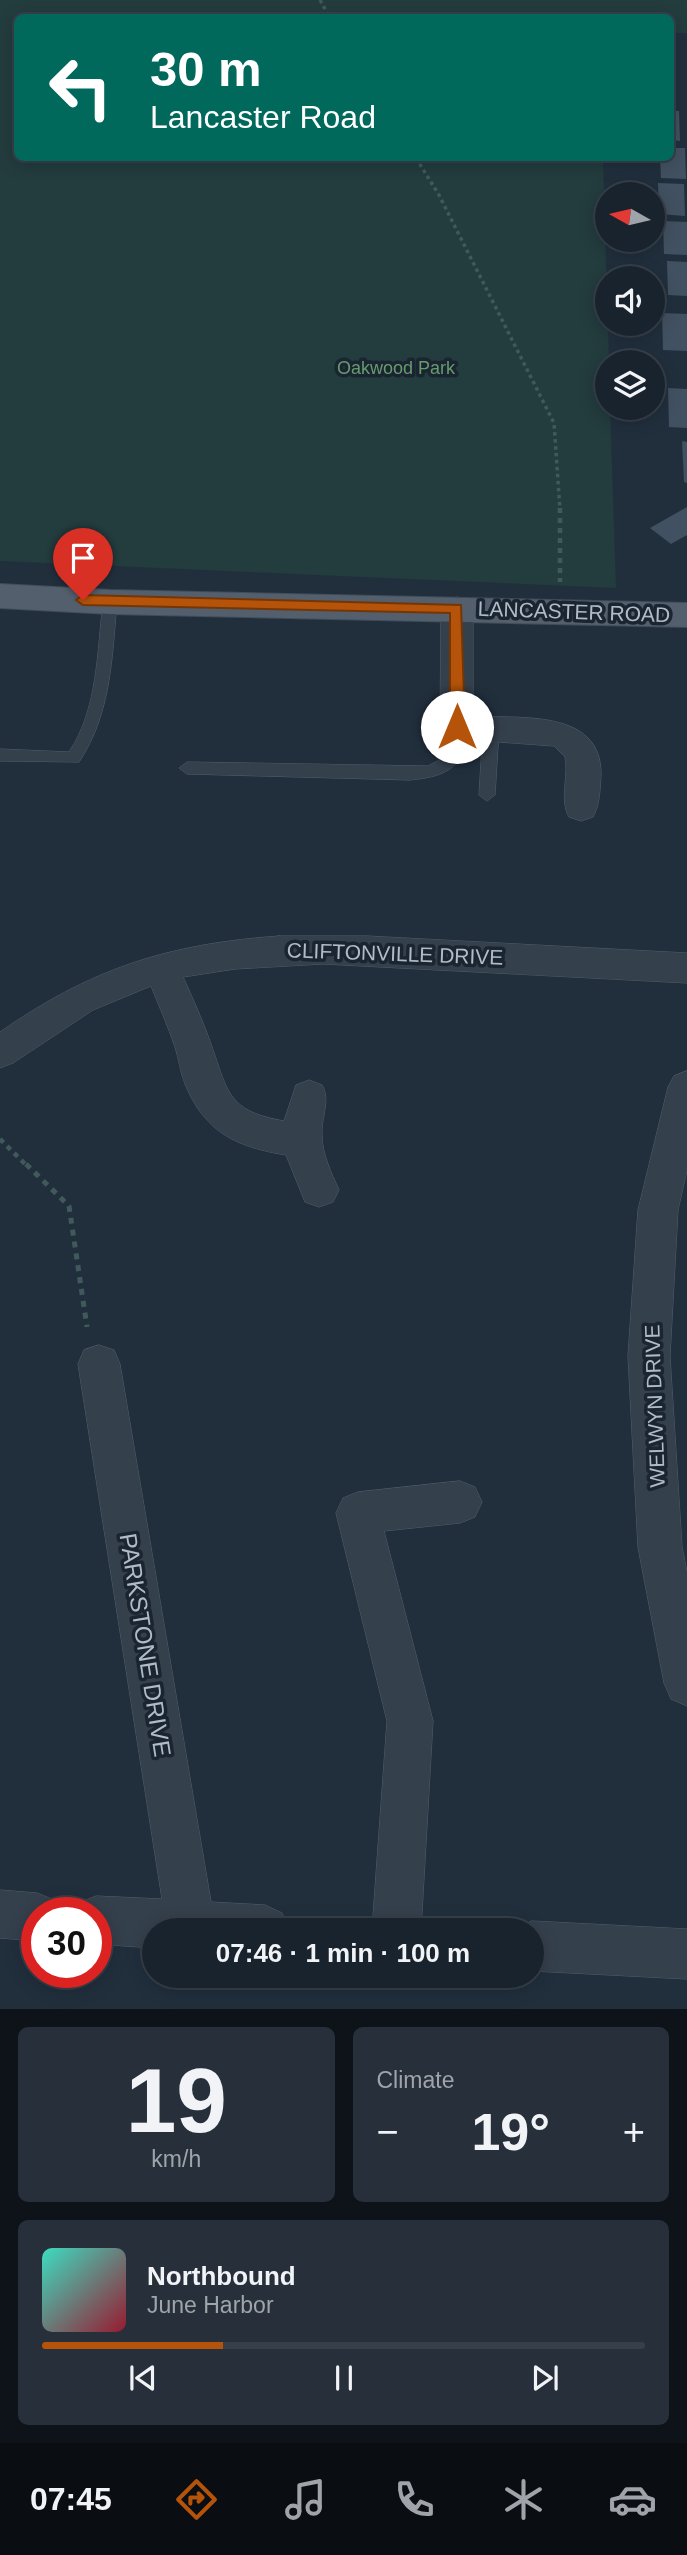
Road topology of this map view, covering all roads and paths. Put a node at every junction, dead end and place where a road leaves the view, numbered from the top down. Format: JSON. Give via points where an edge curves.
{"nodes":[{"id":1,"x":418,"y":161,"type":"edge"},
{"id":2,"x":0,"y":596,"type":"edge"},
{"id":3,"x":110,"y":602,"type":"junction"},
{"id":4,"x":457,"y":608,"type":"junction"},
{"id":5,"x":559,"y":611,"type":"junction"},
{"id":6,"x":687,"y":615,"type":"edge"},
{"id":7,"x":457,"y":727,"type":"junction"},
{"id":8,"x":491,"y":730,"type":"junction"},
{"id":9,"x":0,"y":755,"type":"edge"},
{"id":10,"x":187,"y":768,"type":"dead end"},
{"id":11,"x":487,"y":795,"type":"dead end"},
{"id":12,"x":581,"y":808,"type":"dead end"},
{"id":13,"x":161,"y":967,"type":"junction"},
{"id":14,"x":687,"y":968,"type":"edge"},
{"id":15,"x":0,"y":1052,"type":"edge"},
{"id":16,"x":687,"y":1087,"type":"edge"},
{"id":17,"x":309,"y":1096,"type":"dead end"},
{"id":18,"x":0,"y":1139,"type":"edge"},
{"id":19,"x":301,"y":1140,"type":"junction"},
{"id":20,"x":319,"y":1190,"type":"dead end"},
{"id":21,"x":99,"y":1364,"type":"joint"},
{"id":22,"x":460,"y":1502,"type":"dead end"},
{"id":23,"x":687,"y":1683,"type":"edge"},
{"id":24,"x":0,"y":1914,"type":"edge"},
{"id":25,"x":21,"y":1915,"type":"edge"},
{"id":26,"x":190,"y":1918,"type":"edge"},
{"id":27,"x":397,"y":1918,"type":"edge"},
{"id":28,"x":112,"y":1921,"type":"edge"},
{"id":29,"x":142,"y":1923,"type":"edge"},
{"id":30,"x":544,"y":1947,"type":"edge"},
{"id":31,"x":687,"y":1954,"type":"edge"}],
"edges":[{"from":1,"to":5,"type":"path","via":[[554,423],[561,526]]},
{"from":2,"to":3,"type":"main road","name":"LANCASTER ROAD"},
{"from":3,"to":4,"type":"main road","name":"LANCASTER ROAD"},
{"from":3,"to":9,"type":"lane","via":[[96,711],[85,743],[73,758]]},
{"from":4,"to":5,"type":"main road","name":"LANCASTER ROAD"},
{"from":4,"to":7,"type":"street"},
{"from":5,"to":6,"type":"main road","name":"LANCASTER ROAD"},
{"from":7,"to":8,"type":"street"},
{"from":7,"to":10,"type":"lane","via":[[450,761],[431,772]]},
{"from":8,"to":11,"type":"lane"},
{"from":8,"to":12,"type":"street","via":[[561,734],[576,742],[584,755]]},
{"from":13,"to":14,"type":"street","name":"CLIFTONVILLE DRIVE","via":[[243,952],[341,949]]},
{"from":13,"to":15,"type":"street","name":"CLIFTONVILLE DRIVE","via":[[108,986]]},
{"from":13,"to":19,"type":"street","via":[[217,1108],[234,1123],[262,1136]]},
{"from":16,"to":23,"type":"street","name":"WELWYN DRIVE","via":[[658,1210],[649,1356],[660,1547]]},
{"from":17,"to":19,"type":"street"},
{"from":18,"to":21,"type":"path","via":[[69,1206],[88,1333]]},
{"from":19,"to":20,"type":"street"},
{"from":21,"to":26,"type":"street","name":"PARKSTONE DRIVE"},
{"from":22,"to":27,"type":"street","via":[[358,1513],[410,1721]]},
{"from":24,"to":25,"type":"street"},
{"from":28,"to":29,"type":"street"},
{"from":30,"to":31,"type":"street"}]}
